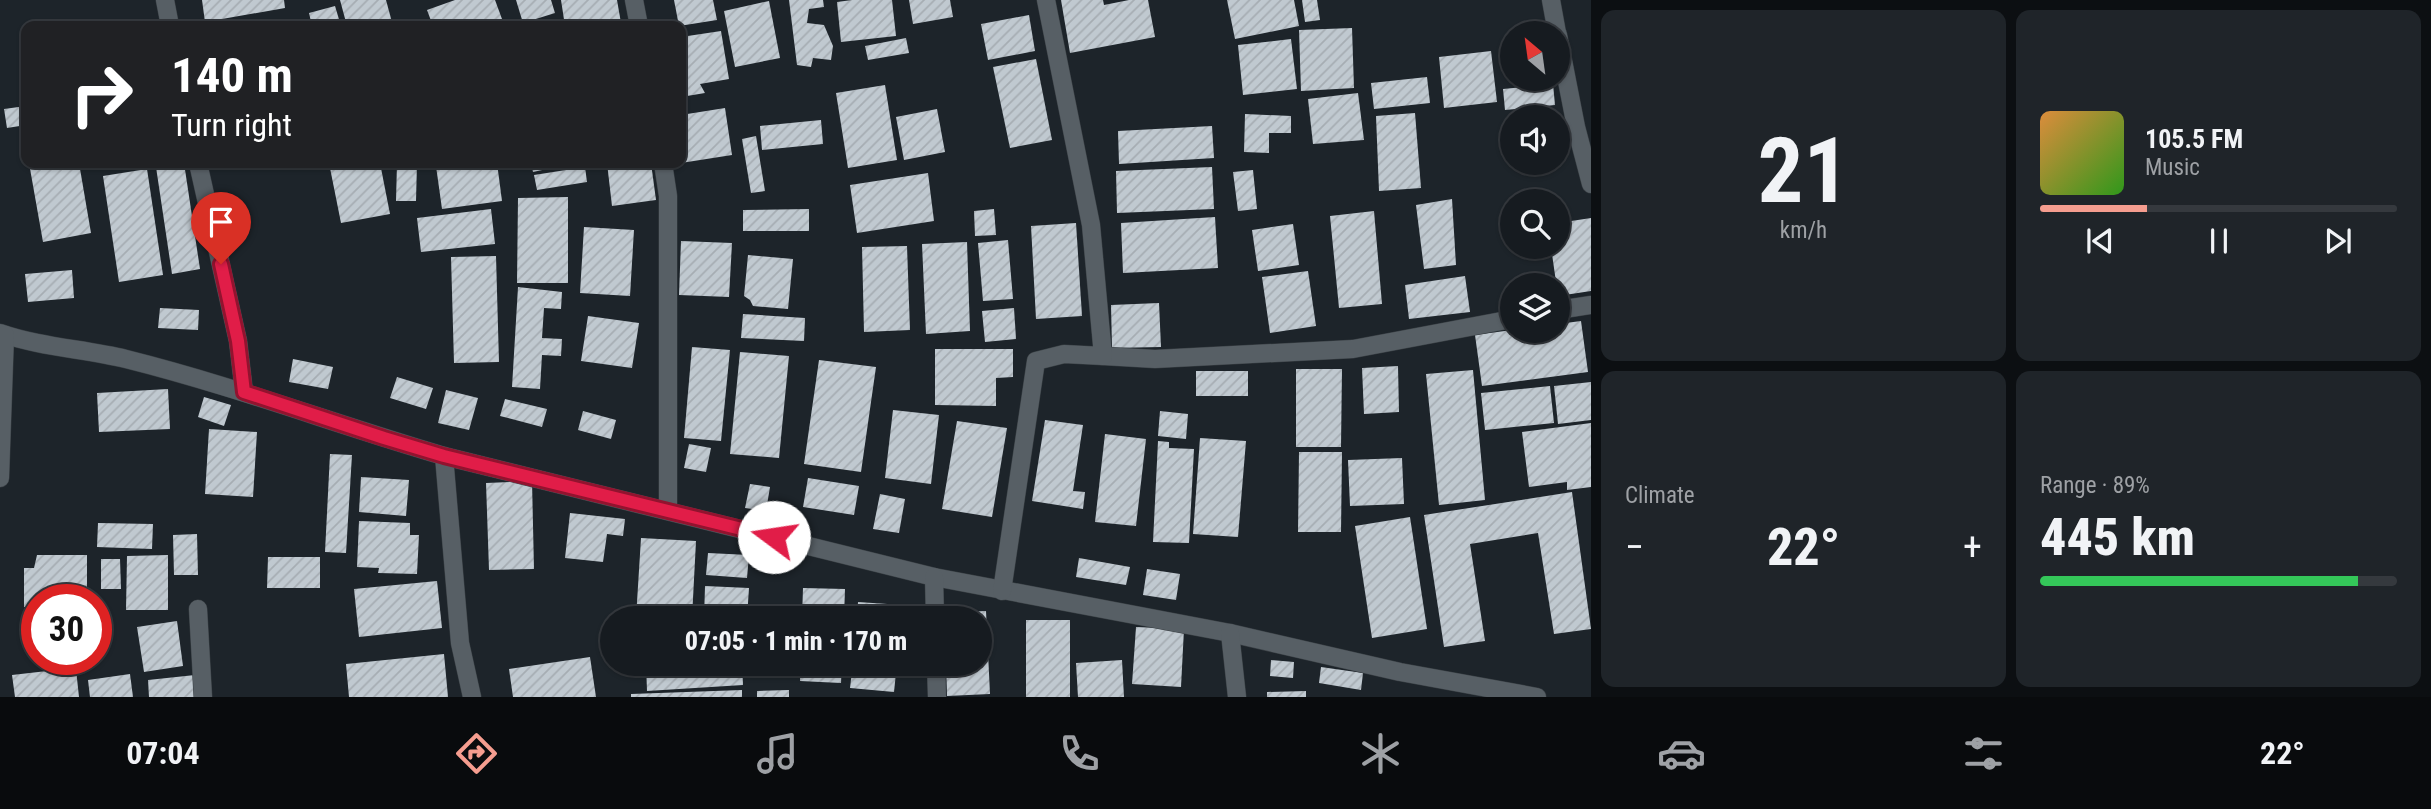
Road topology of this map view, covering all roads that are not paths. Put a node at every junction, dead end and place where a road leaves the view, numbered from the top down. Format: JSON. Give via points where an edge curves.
{"nodes":[{"id":1,"x":165,"y":0,"type":"edge"},
{"id":2,"x":634,"y":0,"type":"edge"},
{"id":3,"x":1046,"y":0,"type":"edge"},
{"id":4,"x":1550,"y":0,"type":"edge"},
{"id":5,"x":169,"y":21,"type":"edge"},
{"id":6,"x":638,"y":21,"type":"edge"},
{"id":7,"x":1554,"y":21,"type":"edge"},
{"id":8,"x":1569,"y":91,"type":"edge"},
{"id":9,"x":199,"y":168,"type":"edge"},
{"id":10,"x":664,"y":168,"type":"edge"},
{"id":11,"x":1591,"y":184,"type":"edge"},
{"id":12,"x":1591,"y":305,"type":"edge"},
{"id":13,"x":1570,"y":308,"type":"edge"},
{"id":14,"x":1500,"y":321,"type":"edge"},
{"id":15,"x":3,"y":334,"type":"edge"},
{"id":16,"x":1102,"y":356,"type":"junction"},
{"id":17,"x":244,"y":392,"type":"junction"},
{"id":18,"x":444,"y":456,"type":"junction"},
{"id":19,"x":0,"y":478,"type":"edge"},
{"id":20,"x":668,"y":511,"type":"junction"},
{"id":21,"x":934,"y":577,"type":"junction"},
{"id":22,"x":1002,"y":590,"type":"junction"},
{"id":23,"x":935,"y":606,"type":"edge"},
{"id":24,"x":198,"y":609,"type":"dead end"},
{"id":25,"x":1230,"y":633,"type":"junction"},
{"id":26,"x":936,"y":676,"type":"edge"},
{"id":27,"x":203,"y":697,"type":"edge"},
{"id":28,"x":472,"y":697,"type":"edge"},
{"id":29,"x":937,"y":697,"type":"edge"},
{"id":30,"x":1237,"y":697,"type":"edge"},
{"id":31,"x":1537,"y":697,"type":"edge"}],
"edges":[{"from":1,"to":5,"type":"street"},
{"from":2,"to":6,"type":"street"},
{"from":3,"to":16,"type":"street","via":[[1091,225]]},
{"from":4,"to":7,"type":"street"},
{"from":8,"to":11,"type":"street"},
{"from":9,"to":17,"type":"street","via":[[238,341]]},
{"from":10,"to":20,"type":"street","via":[[668,196]]},
{"from":12,"to":13,"type":"street"},
{"from":14,"to":16,"type":"street","via":[[1353,349],[1155,359]]},
{"from":15,"to":17,"type":"street","via":[[125,359]]},
{"from":15,"to":19,"type":"street"},
{"from":16,"to":22,"type":"street","via":[[1064,354],[1036,361]]},
{"from":17,"to":18,"type":"street"},
{"from":18,"to":20,"type":"street"},
{"from":18,"to":28,"type":"street","via":[[460,643]]},
{"from":20,"to":21,"type":"street"},
{"from":21,"to":22,"type":"street"},
{"from":21,"to":23,"type":"street"},
{"from":22,"to":25,"type":"street"},
{"from":24,"to":27,"type":"street"},
{"from":25,"to":30,"type":"street"},
{"from":25,"to":31,"type":"street"},
{"from":26,"to":29,"type":"street"}]}
